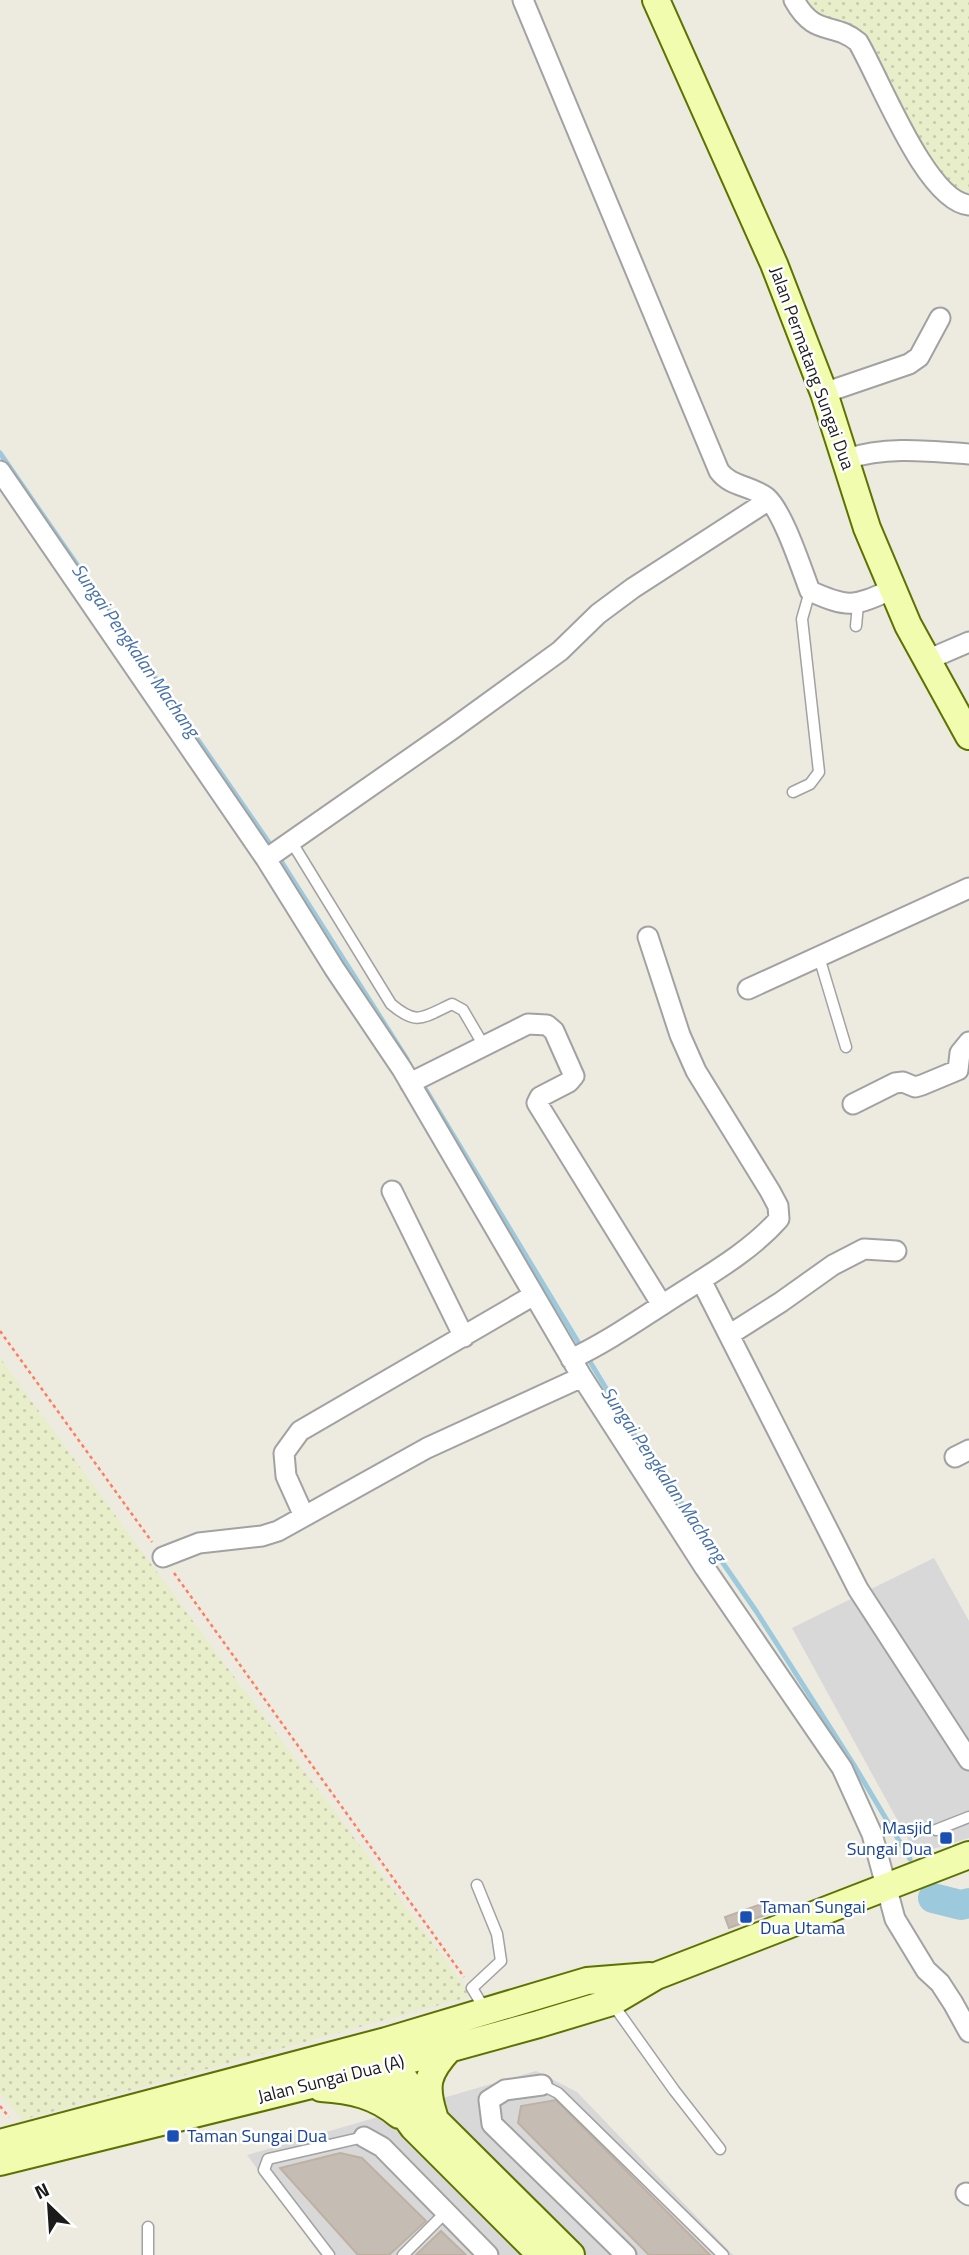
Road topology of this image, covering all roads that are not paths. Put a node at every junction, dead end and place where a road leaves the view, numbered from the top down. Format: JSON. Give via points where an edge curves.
{"nodes":[{"id":1,"x":523,"y":0,"type":"edge"},
{"id":2,"x":656,"y":0,"type":"edge"},
{"id":3,"x":794,"y":0,"type":"edge"},
{"id":4,"x":969,"y":205,"type":"edge"},
{"id":5,"x":940,"y":318,"type":"dead end"},
{"id":6,"x":824,"y":393,"type":"junction"},
{"id":7,"x":969,"y":454,"type":"edge"},
{"id":8,"x":847,"y":459,"type":"junction"},
{"id":9,"x":0,"y":471,"type":"edge"},
{"id":10,"x":769,"y":500,"type":"junction"},
{"id":11,"x":893,"y":589,"type":"junction"},
{"id":12,"x":810,"y":591,"type":"junction"},
{"id":13,"x":858,"y":605,"type":"junction"},
{"id":14,"x":856,"y":626,"type":"dead end"},
{"id":15,"x":969,"y":642,"type":"edge"},
{"id":16,"x":927,"y":660,"type":"junction"},
{"id":17,"x":969,"y":736,"type":"edge"},
{"id":18,"x":793,"y":793,"type":"dead end"},
{"id":19,"x":291,"y":841,"type":"junction"},
{"id":20,"x":266,"y":859,"type":"junction"},
{"id":21,"x":969,"y":888,"type":"edge"},
{"id":22,"x":648,"y":937,"type":"dead end"},
{"id":23,"x":819,"y":957,"type":"junction"},
{"id":24,"x":748,"y":989,"type":"dead end"},
{"id":25,"x":969,"y":1042,"type":"edge"},
{"id":26,"x":484,"y":1046,"type":"junction"},
{"id":27,"x":846,"y":1046,"type":"dead end"},
{"id":28,"x":410,"y":1083,"type":"junction"},
{"id":29,"x":853,"y":1104,"type":"dead end"},
{"id":30,"x":392,"y":1191,"type":"dead end"},
{"id":31,"x":896,"y":1251,"type":"dead end"},
{"id":32,"x":701,"y":1280,"type":"junction"},
{"id":33,"x":534,"y":1295,"type":"junction"},
{"id":34,"x":662,"y":1305,"type":"junction"},
{"id":35,"x":729,"y":1335,"type":"junction"},
{"id":36,"x":464,"y":1337,"type":"junction"},
{"id":37,"x":574,"y":1358,"type":"junction"},
{"id":38,"x":582,"y":1377,"type":"junction"},
{"id":39,"x":304,"y":1516,"type":"junction"},
{"id":40,"x":163,"y":1557,"type":"road end"},
{"id":41,"x":969,"y":1760,"type":"edge"},
{"id":42,"x":969,"y":1817,"type":"edge"},
{"id":43,"x":936,"y":1830,"type":"dead end"},
{"id":44,"x":969,"y":1855,"type":"edge"},
{"id":45,"x":477,"y":1885,"type":"dead end"},
{"id":46,"x":886,"y":1887,"type":"junction"},
{"id":47,"x":656,"y":1976,"type":"junction"},
{"id":48,"x":612,"y":2002,"type":"junction"},
{"id":49,"x":487,"y":2013,"type":"junction"},
{"id":50,"x":967,"y":2023,"type":"edge"},
{"id":51,"x":449,"y":2049,"type":"junction"},
{"id":52,"x":379,"y":2055,"type":"junction"},
{"id":53,"x":542,"y":2084,"type":"joint"},
{"id":54,"x":300,"y":2087,"type":"junction"},
{"id":55,"x":425,"y":2124,"type":"junction"},
{"id":56,"x":364,"y":2137,"type":"joint"},
{"id":57,"x":0,"y":2143,"type":"edge"},
{"id":58,"x":720,"y":2149,"type":"dead end"},
{"id":59,"x":0,"y":2162,"type":"edge"},
{"id":60,"x":445,"y":2213,"type":"junction"},
{"id":61,"x":148,"y":2227,"type":"dead end"},
{"id":62,"x":533,"y":2253,"type":"edge"},
{"id":63,"x":148,"y":2255,"type":"edge"},
{"id":64,"x":329,"y":2255,"type":"edge"},
{"id":65,"x":403,"y":2255,"type":"edge"},
{"id":66,"x":488,"y":2255,"type":"edge"},
{"id":67,"x":571,"y":2255,"type":"edge"},
{"id":68,"x":626,"y":2255,"type":"edge"},
{"id":69,"x":723,"y":2255,"type":"edge"}],
"edges":[{"from":1,"to":10,"type":"street","via":[[714,460],[726,480]]},
{"from":2,"to":6,"type":"main road","name":"Jalan Permatang Sungai Dua","via":[[774,264]]},
{"from":3,"to":4,"type":"street","via":[[803,17],[858,42],[919,159],[952,200]]},
{"from":5,"to":6,"type":"street","via":[[919,357],[909,364]]},
{"from":6,"to":8,"type":"main road","name":"Jalan Permatang Sungai Dua"},
{"from":7,"to":8,"type":"street","via":[[912,450]]},
{"from":8,"to":11,"type":"main road","name":"Jalan Permatang Sungai Dua","via":[[867,528]]},
{"from":9,"to":20,"type":"street"},
{"from":10,"to":12,"type":"street"},
{"from":10,"to":19,"type":"street","via":[[633,588],[549,659]]},
{"from":11,"to":13,"type":"street"},
{"from":11,"to":16,"type":"main road","name":"Jalan Permatang Sungai Dua"},
{"from":12,"to":13,"type":"street"},
{"from":12,"to":18,"type":"lane","via":[[802,619],[819,772],[810,784]]},
{"from":13,"to":14,"type":"lane"},
{"from":15,"to":16,"type":"street"},
{"from":16,"to":17,"type":"main road","name":"Jalan Permatang Sungai Dua"},
{"from":19,"to":20,"type":"street"},
{"from":19,"to":26,"type":"lane","via":[[391,1004],[407,1017],[421,1018],[452,1004],[463,1010]]},
{"from":20,"to":28,"type":"street"},
{"from":21,"to":23,"type":"street"},
{"from":22,"to":32,"type":"street","via":[[696,1071],[778,1206],[779,1219],[766,1233]]},
{"from":23,"to":24,"type":"street"},
{"from":23,"to":27,"type":"lane"},
{"from":25,"to":29,"type":"street","via":[[960,1053],[959,1073],[915,1087],[895,1083]]},
{"from":26,"to":28,"type":"street"},
{"from":26,"to":34,"type":"street","via":[[528,1024],[547,1025],[554,1031],[574,1076],[537,1103]]},
{"from":28,"to":33,"type":"street"},
{"from":30,"to":36,"type":"street"},
{"from":31,"to":35,"type":"street","via":[[864,1249],[854,1254]]},
{"from":32,"to":34,"type":"street"},
{"from":32,"to":35,"type":"street"},
{"from":33,"to":36,"type":"street"},
{"from":33,"to":37,"type":"street"},
{"from":34,"to":37,"type":"street"},
{"from":35,"to":41,"type":"street","via":[[858,1589]]},
{"from":36,"to":39,"type":"street","via":[[300,1431],[284,1453],[286,1476]]},
{"from":37,"to":38,"type":"street"},
{"from":38,"to":39,"type":"street","via":[[427,1448]]},
{"from":38,"to":46,"type":"street","via":[[842,1768],[872,1833]]},
{"from":39,"to":40,"type":"street","via":[[262,1536],[200,1543]]},
{"from":42,"to":43,"type":"lane"},
{"from":44,"to":46,"type":"main road","name":"Jalan Sungai Dua (A)"},
{"from":45,"to":49,"type":"lane","via":[[497,1934],[500,1961],[472,1988]]},
{"from":46,"to":47,"type":"main road","name":"Jalan Sungai Dua (A)"},
{"from":46,"to":50,"type":"street","via":[[895,1919],[926,1970]]},
{"from":47,"to":48,"type":"main road","name":"Jalan Sungai Dua (A)"},
{"from":47,"to":49,"type":"main road","name":"Jalan Sungai Dua (A)","via":[[587,1981]]},
{"from":48,"to":51,"type":"main road","name":"Jalan Sungai Dua (A)"},
{"from":48,"to":58,"type":"lane"},
{"from":49,"to":52,"type":"main road","name":"Jalan Sungai Dua (A)"},
{"from":51,"to":52,"type":"main road","name":"Jalan Sungai Dua (A)"},
{"from":51,"to":55,"type":"main road","via":[[430,2074]]},
{"from":52,"to":54,"type":"main road","name":"Jalan Sungai Dua (A)"},
{"from":52,"to":55,"type":"main road"},
{"from":52,"to":57,"type":"main road","name":"Jalan Sungai Dua (A)"},
{"from":53,"to":68,"type":"street","via":[[505,2091],[489,2100],[492,2124]]},
{"from":53,"to":69,"type":"lane","via":[[558,2093]]},
{"from":54,"to":55,"type":"main road","via":[[358,2092]]},
{"from":54,"to":59,"type":"main road","name":"Jalan Sungai Dua (A)"},
{"from":55,"to":62,"type":"main road"},
{"from":55,"to":67,"type":"main road"},
{"from":56,"to":60,"type":"street","via":[[383,2147]]},
{"from":56,"to":64,"type":"lane","via":[[268,2159],[264,2170]]},
{"from":60,"to":65,"type":"lane"},
{"from":60,"to":66,"type":"street"},
{"from":61,"to":63,"type":"lane"}]}
